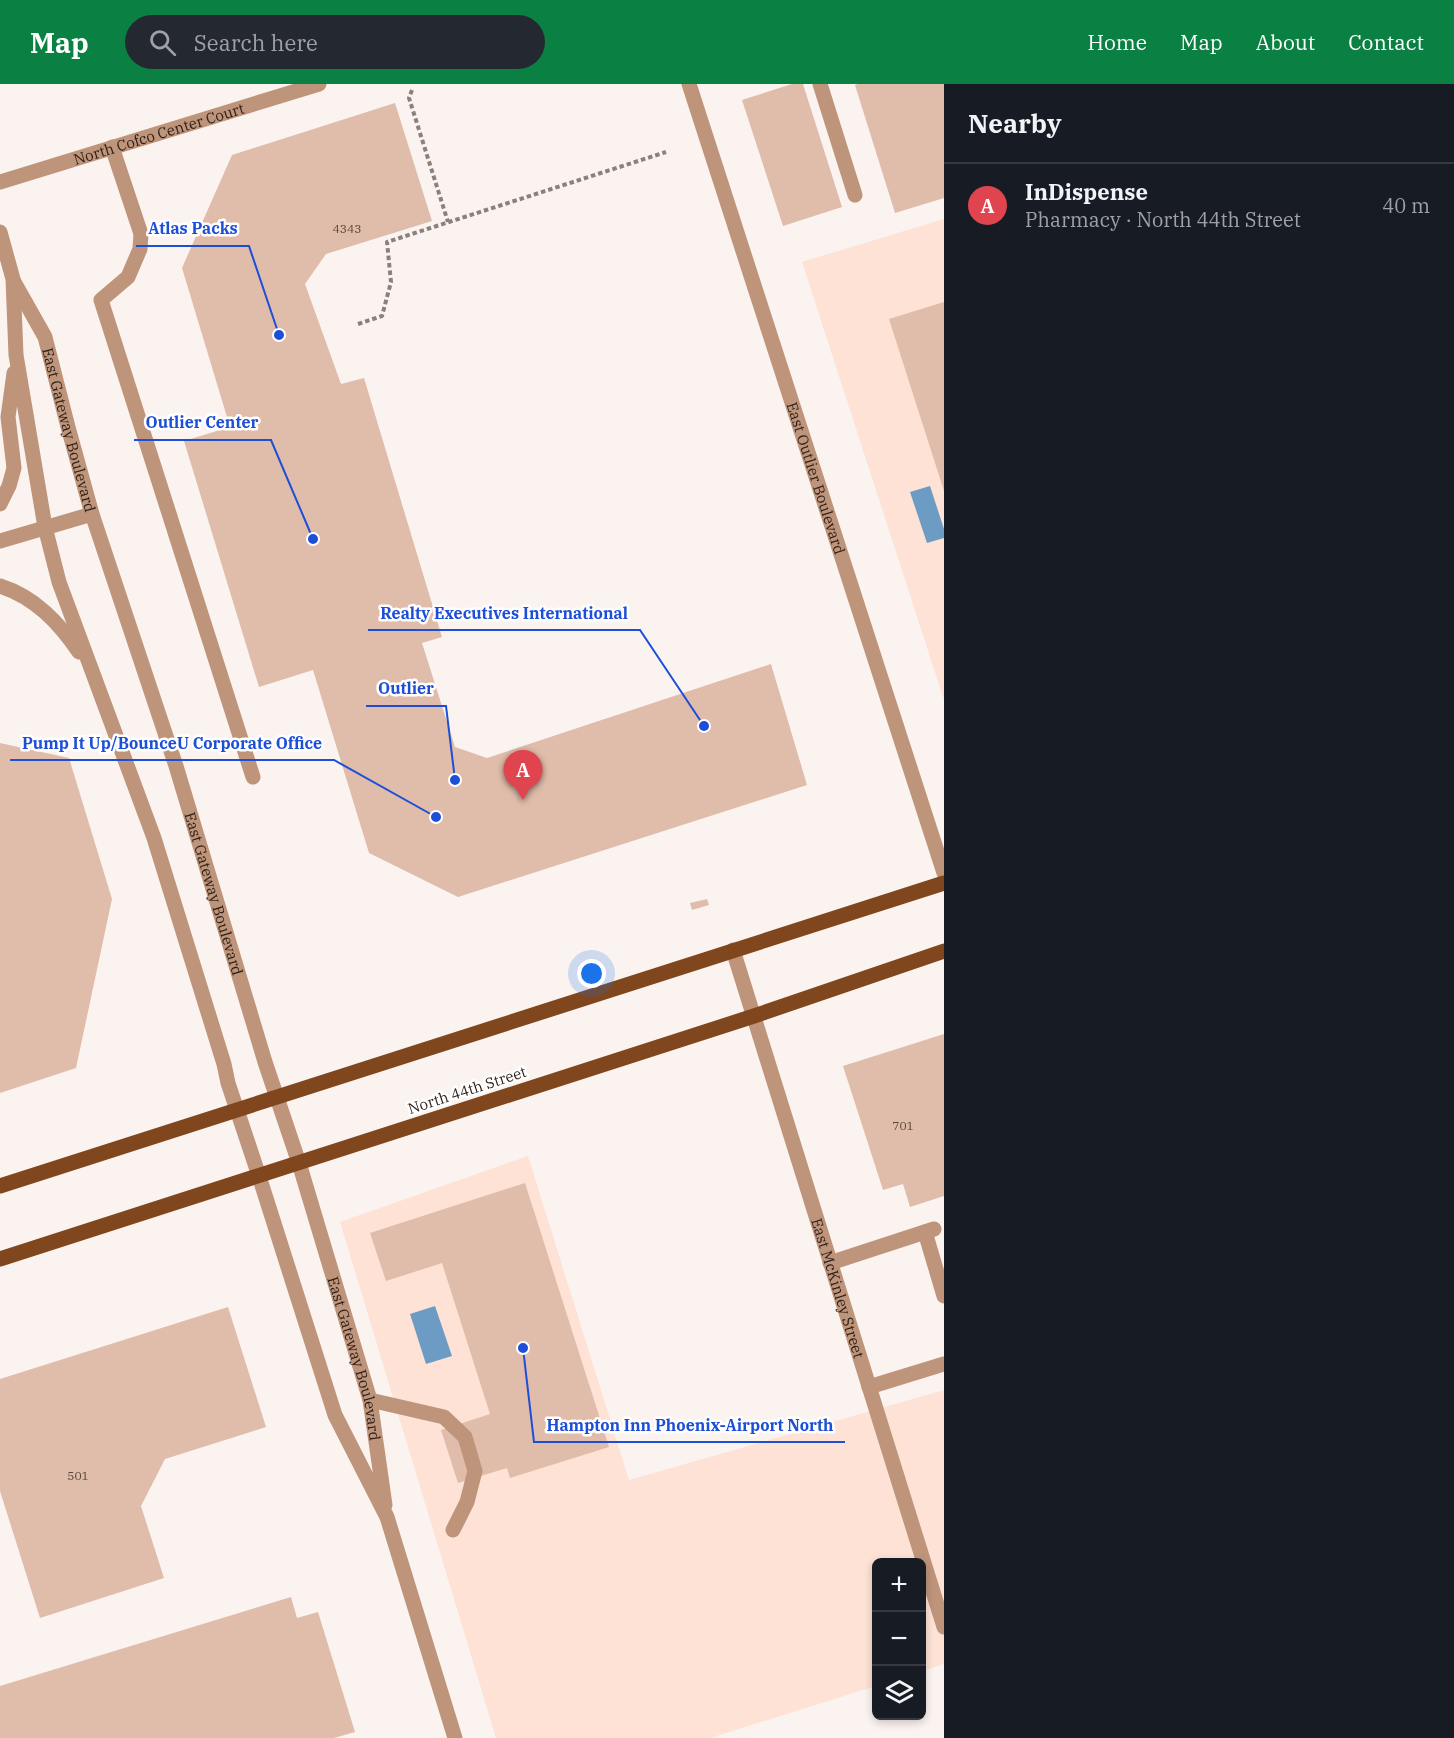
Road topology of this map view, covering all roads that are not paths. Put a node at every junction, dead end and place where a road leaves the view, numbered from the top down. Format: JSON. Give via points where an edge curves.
{"nodes":[{"id":1,"x":319,"y":84,"type":"edge"},
{"id":2,"x":689,"y":84,"type":"edge"},
{"id":3,"x":820,"y":84,"type":"edge"},
{"id":4,"x":112,"y":147,"type":"junction"},
{"id":5,"x":0,"y":183,"type":"edge"},
{"id":6,"x":855,"y":195,"type":"dead end"},
{"id":7,"x":0,"y":232,"type":"edge"},
{"id":8,"x":13,"y":279,"type":"junction"},
{"id":9,"x":16,"y":356,"type":"junction"},
{"id":10,"x":0,"y":504,"type":"edge"},
{"id":11,"x":93,"y":514,"type":"junction"},
{"id":12,"x":45,"y":527,"type":"junction"},
{"id":13,"x":0,"y":541,"type":"edge"},
{"id":14,"x":0,"y":586,"type":"edge"},
{"id":15,"x":91,"y":669,"type":"junction"},
{"id":16,"x":253,"y":777,"type":"dead end"},
{"id":17,"x":944,"y":873,"type":"edge"},
{"id":18,"x":944,"y":883,"type":"edge"},
{"id":19,"x":734,"y":950,"type":"junction"},
{"id":20,"x":944,"y":951,"type":"edge"},
{"id":21,"x":754,"y":1016,"type":"junction"},
{"id":22,"x":277,"y":1096,"type":"junction"},
{"id":23,"x":237,"y":1109,"type":"junction"},
{"id":24,"x":299,"y":1163,"type":"junction"},
{"id":25,"x":259,"y":1176,"type":"junction"},
{"id":26,"x":0,"y":1186,"type":"edge"},
{"id":27,"x":0,"y":1259,"type":"edge"},
{"id":28,"x":830,"y":1263,"type":"junction"},
{"id":29,"x":944,"y":1296,"type":"edge"},
{"id":30,"x":944,"y":1364,"type":"edge"},
{"id":31,"x":869,"y":1387,"type":"junction"},
{"id":32,"x":370,"y":1400,"type":"junction"},
{"id":33,"x":387,"y":1517,"type":"junction"},
{"id":34,"x":453,"y":1530,"type":"dead end"},
{"id":35,"x":944,"y":1627,"type":"edge"},
{"id":36,"x":455,"y":1738,"type":"edge"}],
"edges":[{"from":1,"to":4,"type":"street","name":"North Cofco Center Court"},
{"from":2,"to":17,"type":"street","name":"East Outlier Boulevard"},
{"from":3,"to":6,"type":"street"},
{"from":4,"to":5,"type":"street","name":"North Cofco Center Court"},
{"from":4,"to":16,"type":"street","via":[[141,234],[140,249],[128,277],[101,300]]},
{"from":7,"to":8,"type":"street","name":"East Gateway Boulevard"},
{"from":8,"to":9,"type":"street","name":"East Gateway Boulevard"},
{"from":8,"to":11,"type":"street","name":"East Gateway Boulevard","via":[[45,337]]},
{"from":9,"to":10,"type":"street","name":"East Gateway Boulevard","via":[[8,417],[14,468]]},
{"from":9,"to":12,"type":"street","name":"East Gateway Boulevard"},
{"from":11,"to":12,"type":"street"},
{"from":11,"to":22,"type":"street","name":"East Gateway Boulevard","via":[[176,766]]},
{"from":12,"to":13,"type":"street"},
{"from":12,"to":15,"type":"street","name":"East Gateway Boulevard"},
{"from":14,"to":15,"type":"street","via":[[44,610],[65,631]]},
{"from":15,"to":23,"type":"street","name":"East Gateway Boulevard","via":[[154,838]]},
{"from":18,"to":19,"type":"main road"},
{"from":19,"to":21,"type":"street","name":"East McKinley Street"},
{"from":19,"to":22,"type":"main road"},
{"from":20,"to":21,"type":"main road","name":"North 44th Street"},
{"from":21,"to":24,"type":"main road","name":"North 44th Street"},
{"from":21,"to":28,"type":"street","name":"East McKinley Street"},
{"from":22,"to":23,"type":"main road"},
{"from":22,"to":24,"type":"street","name":"East Gateway Boulevard"},
{"from":23,"to":25,"type":"street","name":"East Gateway Boulevard"},
{"from":23,"to":26,"type":"main road"},
{"from":24,"to":25,"type":"main road","name":"North 44th Street"},
{"from":24,"to":32,"type":"street","name":"East Gateway Boulevard"},
{"from":25,"to":27,"type":"main road","name":"North 44th Street"},
{"from":25,"to":33,"type":"street","name":"East Gateway Boulevard","via":[[335,1415]]},
{"from":28,"to":29,"type":"street","via":[[929,1231]]},
{"from":28,"to":31,"type":"street","name":"East McKinley Street"},
{"from":30,"to":31,"type":"street"},
{"from":31,"to":35,"type":"street","name":"East McKinley Street"},
{"from":32,"to":33,"type":"street","name":"East Gateway Boulevard"},
{"from":32,"to":34,"type":"street","via":[[444,1417],[465,1437],[475,1471],[467,1502]]},
{"from":33,"to":36,"type":"street","name":"East Gateway Boulevard"}]}
